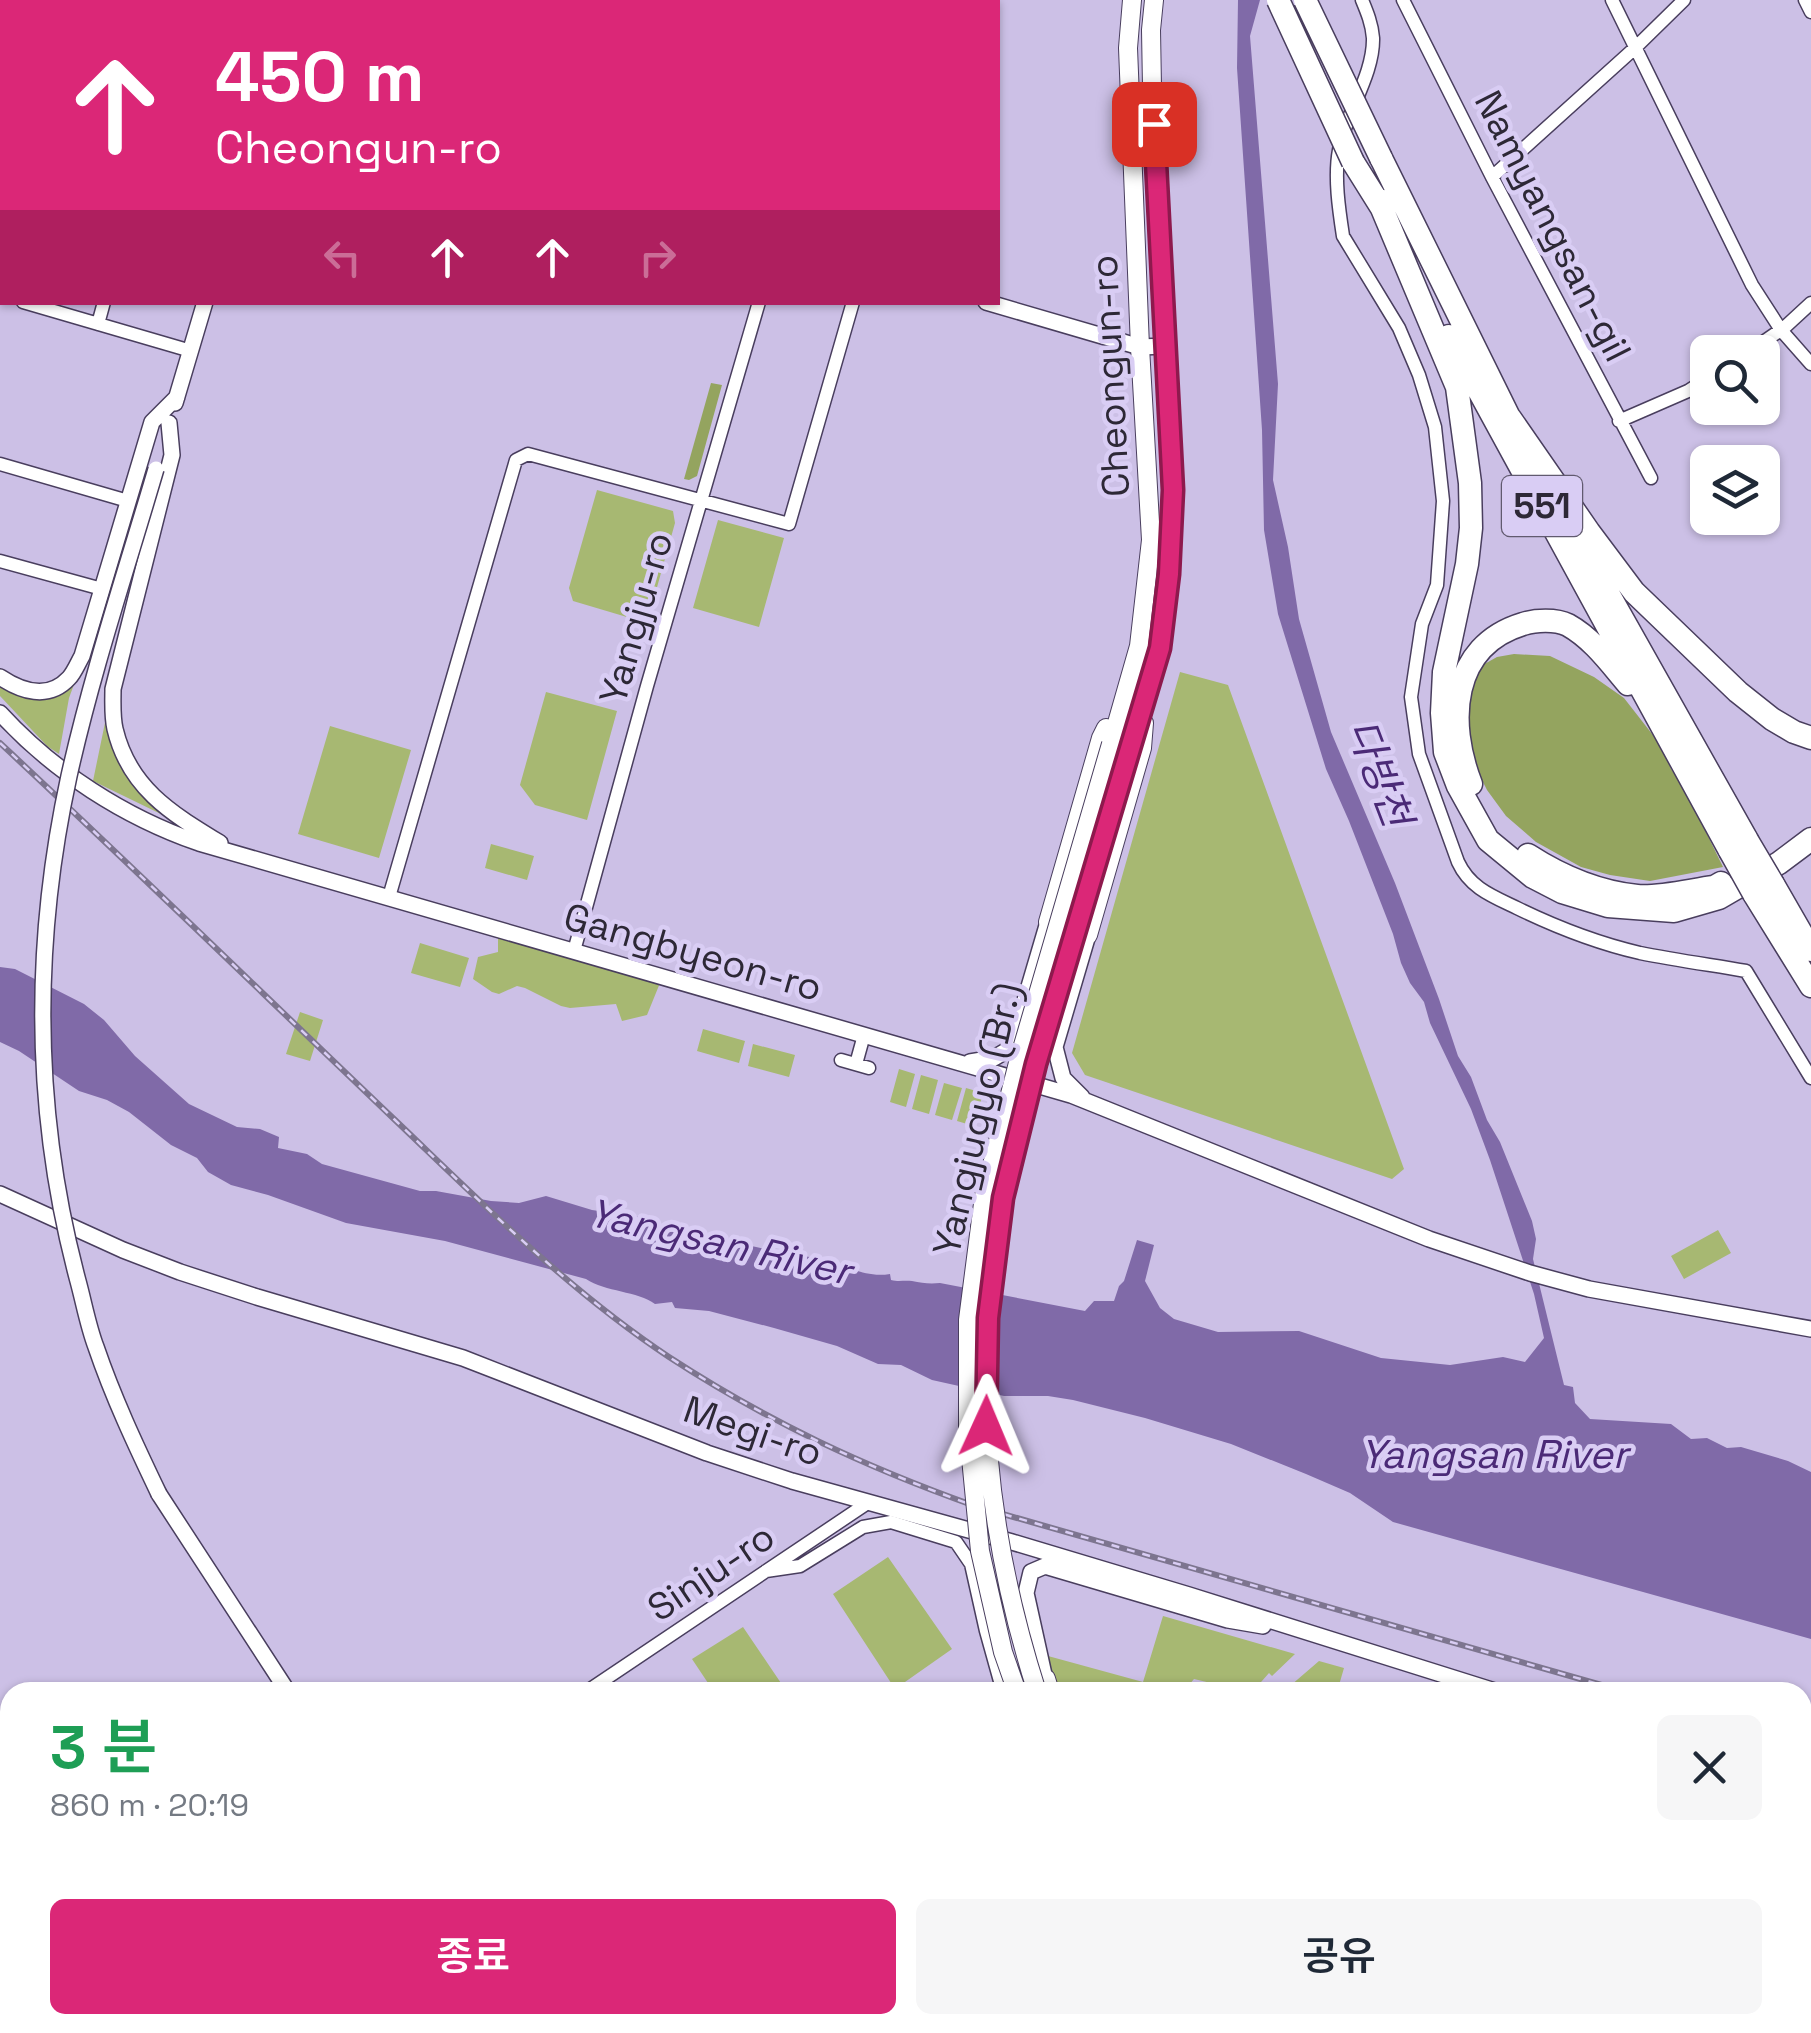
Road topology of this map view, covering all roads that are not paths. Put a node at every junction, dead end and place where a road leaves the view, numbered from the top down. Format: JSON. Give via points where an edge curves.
{"nodes":[{"id":1,"x":1132,"y":0,"type":"edge"},
{"id":2,"x":1154,"y":0,"type":"edge"},
{"id":3,"x":1278,"y":0,"type":"edge"},
{"id":4,"x":1305,"y":0,"type":"edge"},
{"id":5,"x":1362,"y":0,"type":"edge"},
{"id":6,"x":1403,"y":0,"type":"edge"},
{"id":7,"x":1612,"y":0,"type":"edge"},
{"id":8,"x":1684,"y":0,"type":"edge"},
{"id":9,"x":1805,"y":0,"type":"edge"},
{"id":10,"x":1811,"y":12,"type":"edge"},
{"id":11,"x":1636,"y":47,"type":"junction"},
{"id":12,"x":1492,"y":178,"type":"junction"},
{"id":13,"x":1378,"y":200,"type":"junction"},
{"id":14,"x":1811,"y":303,"type":"edge"},
{"id":15,"x":33,"y":305,"type":"edge"},
{"id":16,"x":103,"y":305,"type":"edge"},
{"id":17,"x":203,"y":305,"type":"edge"},
{"id":18,"x":759,"y":305,"type":"edge"},
{"id":19,"x":853,"y":305,"type":"edge"},
{"id":20,"x":996,"y":305,"type":"edge"},
{"id":21,"x":98,"y":324,"type":"junction"},
{"id":22,"x":1781,"y":330,"type":"junction"},
{"id":23,"x":1774,"y":335,"type":"edge"},
{"id":24,"x":1166,"y":346,"type":"junction"},
{"id":25,"x":1140,"y":347,"type":"junction"},
{"id":26,"x":190,"y":351,"type":"junction"},
{"id":27,"x":1811,"y":364,"type":"edge"},
{"id":28,"x":1690,"y":390,"type":"edge"},
{"id":29,"x":177,"y":397,"type":"junction"},
{"id":30,"x":1510,"y":418,"type":"junction"},
{"id":31,"x":1619,"y":422,"type":"junction"},
{"id":32,"x":169,"y":424,"type":"junction"},
{"id":33,"x":0,"y":464,"type":"edge"},
{"id":34,"x":1651,"y":478,"type":"dead end"},
{"id":35,"x":701,"y":500,"type":"junction"},
{"id":36,"x":128,"y":501,"type":"junction"},
{"id":37,"x":0,"y":560,"type":"edge"},
{"id":38,"x":102,"y":589,"type":"junction"},
{"id":39,"x":0,"y":677,"type":"edge"},
{"id":40,"x":1148,"y":685,"type":"junction"},
{"id":41,"x":1127,"y":688,"type":"junction"},
{"id":42,"x":0,"y":713,"type":"edge"},
{"id":43,"x":1662,"y":724,"type":"junction"},
{"id":44,"x":1811,"y":738,"type":"edge"},
{"id":45,"x":1119,"y":747,"type":"junction"},
{"id":46,"x":1811,"y":824,"type":"edge"},
{"id":47,"x":1811,"y":839,"type":"edge"},
{"id":48,"x":1739,"y":845,"type":"junction"},
{"id":49,"x":236,"y":853,"type":"junction"},
{"id":50,"x":1764,"y":889,"type":"junction"},
{"id":51,"x":389,"y":897,"type":"junction"},
{"id":52,"x":1048,"y":922,"type":"joint"},
{"id":53,"x":1088,"y":935,"type":"joint"},
{"id":54,"x":1811,"y":950,"type":"edge"},
{"id":55,"x":574,"y":951,"type":"junction"},
{"id":56,"x":1811,"y":986,"type":"edge"},
{"id":57,"x":864,"y":1035,"type":"junction"},
{"id":58,"x":840,"y":1060,"type":"dead end"},
{"id":59,"x":964,"y":1063,"type":"junction"},
{"id":60,"x":1811,"y":1078,"type":"edge"},
{"id":61,"x":1084,"y":1100,"type":"junction"},
{"id":62,"x":0,"y":1194,"type":"edge"},
{"id":63,"x":1811,"y":1329,"type":"edge"},
{"id":64,"x":869,"y":1502,"type":"junction"},
{"id":65,"x":766,"y":1572,"type":"junction"},
{"id":66,"x":1326,"y":1637,"type":"junction"},
{"id":67,"x":281,"y":1682,"type":"edge"},
{"id":68,"x":601,"y":1682,"type":"edge"},
{"id":69,"x":1000,"y":1682,"type":"edge"},
{"id":70,"x":1014,"y":1682,"type":"edge"},
{"id":71,"x":1041,"y":1682,"type":"edge"},
{"id":72,"x":1043,"y":1682,"type":"edge"},
{"id":73,"x":1450,"y":1682,"type":"edge"}],
"edges":[{"from":1,"to":25,"type":"main road","name":"Cheongun-ro","via":[[1128,48]]},
{"from":2,"to":24,"type":"main road","name":"Cheongun-ro","via":[[1152,87]]},
{"from":3,"to":13,"type":"highway","number":"551","bridge":true,"via":[[1353,162]]},
{"from":4,"to":30,"type":"highway","number":"551","bridge":true},
{"from":5,"to":60,"type":"street","via":[[1373,39],[1339,150],[1340,219],[1343,236],[1400,328],[1435,427],[1444,501],[1436,585],[1422,624],[1411,698],[1420,754],[1458,862],[1464,876],[1492,896],[1592,940],[1746,971]]},
{"from":6,"to":12,"type":"street","name":"Namyangsan-gil"},
{"from":7,"to":11,"type":"street"},
{"from":8,"to":11,"type":"street"},
{"from":9,"to":10,"type":"street"},
{"from":11,"to":12,"type":"street"},
{"from":11,"to":22,"type":"street","via":[[1752,285]]},
{"from":12,"to":31,"type":"street","name":"Namyangsan-gil"},
{"from":13,"to":43,"type":"highway","number":"551"},
{"from":13,"to":47,"type":"highway","via":[[1457,388],[1471,528],[1442,713],[1445,752],[1488,840],[1562,892],[1608,906],[1674,910],[1719,898]]},
{"from":14,"to":22,"type":"street"},
{"from":15,"to":21,"type":"street"},
{"from":16,"to":21,"type":"street"},
{"from":17,"to":26,"type":"street"},
{"from":18,"to":35,"type":"street","name":"Yangju-ro"},
{"from":19,"to":35,"type":"street","via":[[789,524]]},
{"from":20,"to":25,"type":"street"},
{"from":21,"to":26,"type":"street"},
{"from":22,"to":23,"type":"street"},
{"from":22,"to":27,"type":"street"},
{"from":24,"to":25,"type":"street"},
{"from":24,"to":40,"type":"main road","name":"Cheongun-ro","via":[[1173,490],[1169,574]]},
{"from":25,"to":41,"type":"main road","name":"Cheongun-ro","via":[[1151,540],[1139,646]]},
{"from":26,"to":29,"type":"street"},
{"from":28,"to":31,"type":"street"},
{"from":29,"to":32,"type":"street"},
{"from":29,"to":36,"type":"street","via":[[152,422]]},
{"from":30,"to":44,"type":"highway","via":[[1634,592],[1738,692]]},
{"from":30,"to":48,"type":"highway","number":"551"},
{"from":31,"to":34,"type":"street","name":"Namyangsan-gil"},
{"from":32,"to":49,"type":"street","via":[[172,455],[113,688],[114,725],[124,757],[151,796]]},
{"from":32,"to":67,"type":"street","bridge":true,"via":[[97,670],[53,866],[43,956],[47,1128],[95,1345],[134,1442],[159,1494]]},
{"from":33,"to":36,"type":"street"},
{"from":35,"to":51,"type":"street","via":[[528,454],[516,460]]},
{"from":35,"to":55,"type":"street","name":"Yangju-ro"},
{"from":36,"to":38,"type":"street"},
{"from":37,"to":38,"type":"street"},
{"from":38,"to":39,"type":"street","via":[[68,680],[33,693]]},
{"from":40,"to":45,"type":"main road","name":"Cheongun-ro"},
{"from":40,"to":53,"type":"main road","via":[[1142,748]]},
{"from":41,"to":45,"type":"main road","name":"Cheongun-ro"},
{"from":41,"to":52,"type":"main road","via":[[1101,738]]},
{"from":42,"to":49,"type":"street","name":"Gangbyeon-ro","via":[[41,753],[123,810],[171,834]]},
{"from":43,"to":46,"type":"highway","via":[[1598,649],[1556,622],[1508,629],[1483,646],[1458,692],[1468,780],[1482,804],[1521,850],[1589,885],[1638,896],[1714,887],[1776,854]]},
{"from":43,"to":48,"type":"highway","number":"551"},
{"from":45,"to":70,"type":"main road","name":"Yangjugyo (Br.)","bridge":true,"via":[[1019,1059],[984,1196],[968,1320],[968,1427],[980,1550]]},
{"from":45,"to":71,"type":"main road","name":"Yangjugyo (Br.)","bridge":true,"via":[[1003,1198],[988,1318],[986,1426],[1000,1548],[1021,1642]]},
{"from":48,"to":50,"type":"highway","number":"551","bridge":true},
{"from":49,"to":51,"type":"street","name":"Gangbyeon-ro"},
{"from":50,"to":54,"type":"highway","number":"551"},
{"from":50,"to":56,"type":"highway","number":"551"},
{"from":51,"to":55,"type":"street","name":"Gangbyeon-ro"},
{"from":52,"to":59,"type":"street","via":[[1012,1048]]},
{"from":53,"to":61,"type":"street","via":[[1055,1047],[1063,1078]]},
{"from":55,"to":57,"type":"street","name":"Gangbyeon-ro"},
{"from":57,"to":58,"type":"street","via":[[862,1066]]},
{"from":57,"to":59,"type":"street","name":"Gangbyeon-ro"},
{"from":59,"to":61,"type":"street","name":"Gangbyeon-ro"},
{"from":61,"to":63,"type":"street","name":"Gangbyeon-ro","via":[[1467,1252],[1561,1282]]},
{"from":62,"to":64,"type":"street","name":"Megi-ro","via":[[180,1272],[464,1358],[707,1453]]},
{"from":64,"to":65,"type":"street","name":"Sinju-ro"},
{"from":64,"to":66,"type":"street","name":"Megi-ro"},
{"from":65,"to":68,"type":"street","name":"Sinju-ro"},
{"from":65,"to":69,"type":"street","via":[[800,1566],[863,1527],[892,1522],[956,1542],[972,1564]]},
{"from":66,"to":72,"type":"street","via":[[1228,1620],[1045,1566],[1031,1572],[1026,1594]]},
{"from":66,"to":73,"type":"street","name":"Megi-ro"}]}
